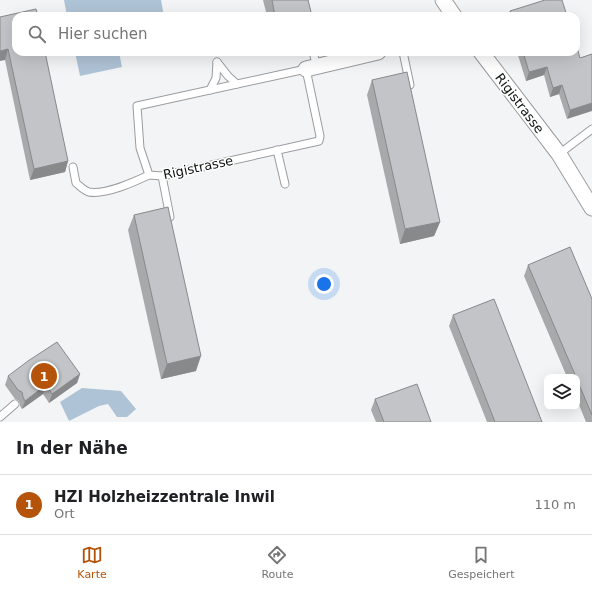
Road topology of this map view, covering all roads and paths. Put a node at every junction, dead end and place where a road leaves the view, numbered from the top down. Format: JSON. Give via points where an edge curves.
{"nodes":[{"id":1,"x":443,"y":0,"type":"edge"},
{"id":2,"x":451,"y":12,"type":"edge"},
{"id":3,"x":313,"y":56,"type":"edge"},
{"id":4,"x":362,"y":56,"type":"edge"},
{"id":5,"x":404,"y":56,"type":"edge"},
{"id":6,"x":484,"y":56,"type":"edge"},
{"id":7,"x":312,"y":68,"type":"junction"},
{"id":8,"x":237,"y":84,"type":"junction"},
{"id":9,"x":410,"y":85,"type":"edge"},
{"id":10,"x":210,"y":90,"type":"junction"},
{"id":11,"x":592,"y":129,"type":"edge"},
{"id":12,"x":277,"y":150,"type":"junction"},
{"id":13,"x":559,"y":154,"type":"junction"},
{"id":14,"x":73,"y":167,"type":"dead end"},
{"id":15,"x":149,"y":175,"type":"junction"},
{"id":16,"x":162,"y":176,"type":"junction"},
{"id":17,"x":285,"y":184,"type":"dead end"},
{"id":18,"x":592,"y":208,"type":"edge"},
{"id":19,"x":170,"y":217,"type":"edge"},
{"id":20,"x":15,"y":404,"type":"dead end"},
{"id":21,"x":0,"y":417,"type":"edge"}],
"edges":[{"from":1,"to":2,"type":"street"},
{"from":3,"to":7,"type":"lane"},
{"from":4,"to":7,"type":"street","name":"Rigistrasse"},
{"from":5,"to":9,"type":"lane"},
{"from":6,"to":13,"type":"street","name":"Rigistrasse"},
{"from":7,"to":8,"type":"lane","name":"Rigistrasse"},
{"from":7,"to":12,"type":"lane","name":"Rigistrasse","via":[[319,141]]},
{"from":8,"to":10,"type":"lane","name":"Rigistrasse"},
{"from":8,"to":10,"type":"lane","via":[[217,62],[216,78]]},
{"from":10,"to":15,"type":"lane","name":"Rigistrasse","via":[[137,106],[140,148]]},
{"from":11,"to":13,"type":"lane"},
{"from":12,"to":16,"type":"lane","name":"Rigistrasse"},
{"from":12,"to":17,"type":"lane"},
{"from":13,"to":18,"type":"street","name":"Rigistrasse"},
{"from":14,"to":15,"type":"lane","via":[[76,183],[89,192],[123,187]]},
{"from":15,"to":16,"type":"lane","name":"Rigistrasse"},
{"from":16,"to":19,"type":"lane"},
{"from":20,"to":21,"type":"lane"}]}
